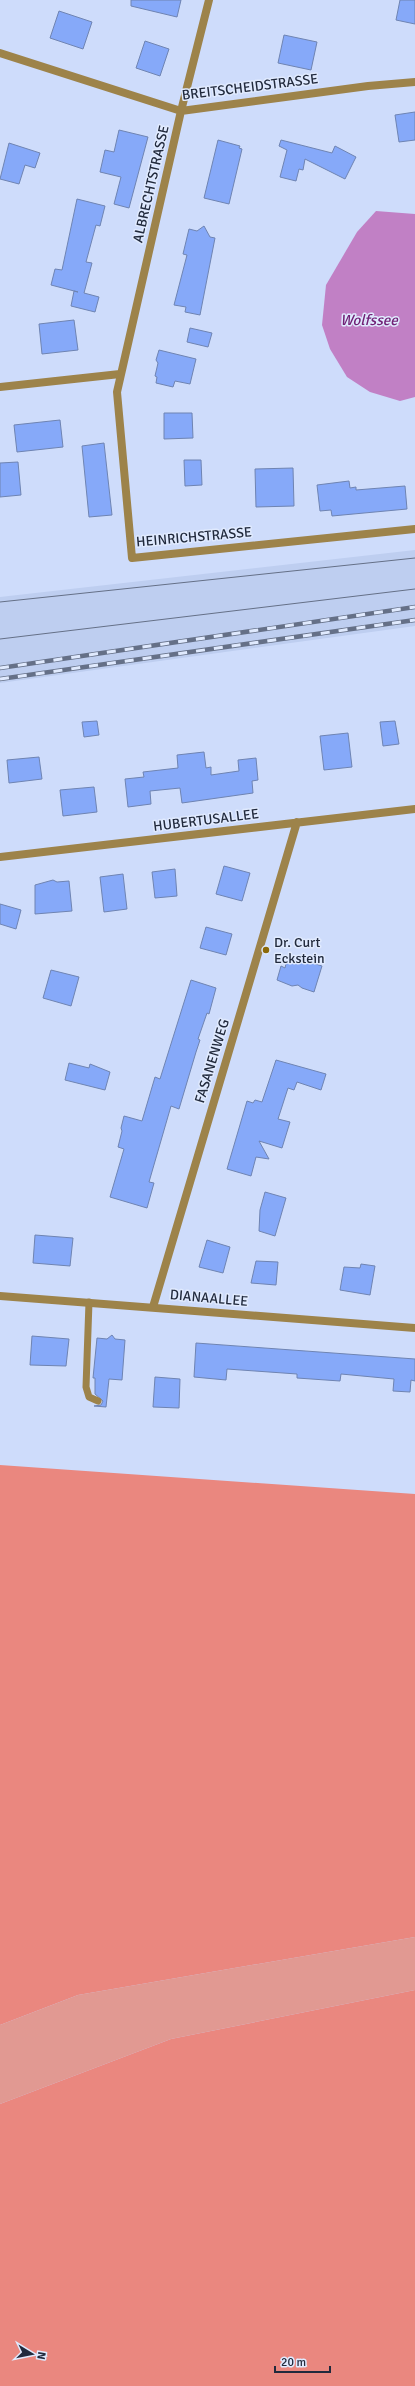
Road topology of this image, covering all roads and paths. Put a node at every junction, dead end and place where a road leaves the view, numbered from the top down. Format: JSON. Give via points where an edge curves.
{"nodes":[{"id":1,"x":209,"y":0,"type":"edge"},
{"id":2,"x":0,"y":53,"type":"edge"},
{"id":3,"x":415,"y":82,"type":"edge"},
{"id":4,"x":181,"y":111,"type":"junction"},
{"id":5,"x":120,"y":374,"type":"junction"},
{"id":6,"x":0,"y":387,"type":"edge"},
{"id":7,"x":415,"y":529,"type":"edge"},
{"id":8,"x":415,"y":809,"type":"edge"},
{"id":9,"x":297,"y":822,"type":"junction"},
{"id":10,"x":0,"y":857,"type":"edge"},
{"id":11,"x":0,"y":1296,"type":"edge"},
{"id":12,"x":89,"y":1302,"type":"junction"},
{"id":13,"x":153,"y":1307,"type":"junction"},
{"id":14,"x":415,"y":1328,"type":"edge"},
{"id":15,"x":98,"y":1401,"type":"dead end"}],
"edges":[{"from":1,"to":4,"type":"street","name":"ALBRECHTSTRASSE"},
{"from":2,"to":4,"type":"street","name":"BREITSCHEIDSTRASSE"},
{"from":3,"to":4,"type":"street","name":"BREITSCHEIDSTRASSE"},
{"from":4,"to":5,"type":"street","name":"ALBRECHTSTRASSE"},
{"from":5,"to":6,"type":"street"},
{"from":5,"to":7,"type":"street","name":"HEINRICHSTRASSE","via":[[117,392],[132,558]]},
{"from":8,"to":9,"type":"street","name":"HUBERTUSALLEE"},
{"from":9,"to":10,"type":"street","name":"HUBERTUSALLEE"},
{"from":9,"to":13,"type":"street","name":"FASANENWEG"},
{"from":11,"to":12,"type":"street","name":"DIANAALLEE"},
{"from":12,"to":13,"type":"street","name":"DIANAALLEE"},
{"from":12,"to":15,"type":"lane","via":[[86,1387],[89,1397]]},
{"from":13,"to":14,"type":"street","name":"DIANAALLEE"}]}
